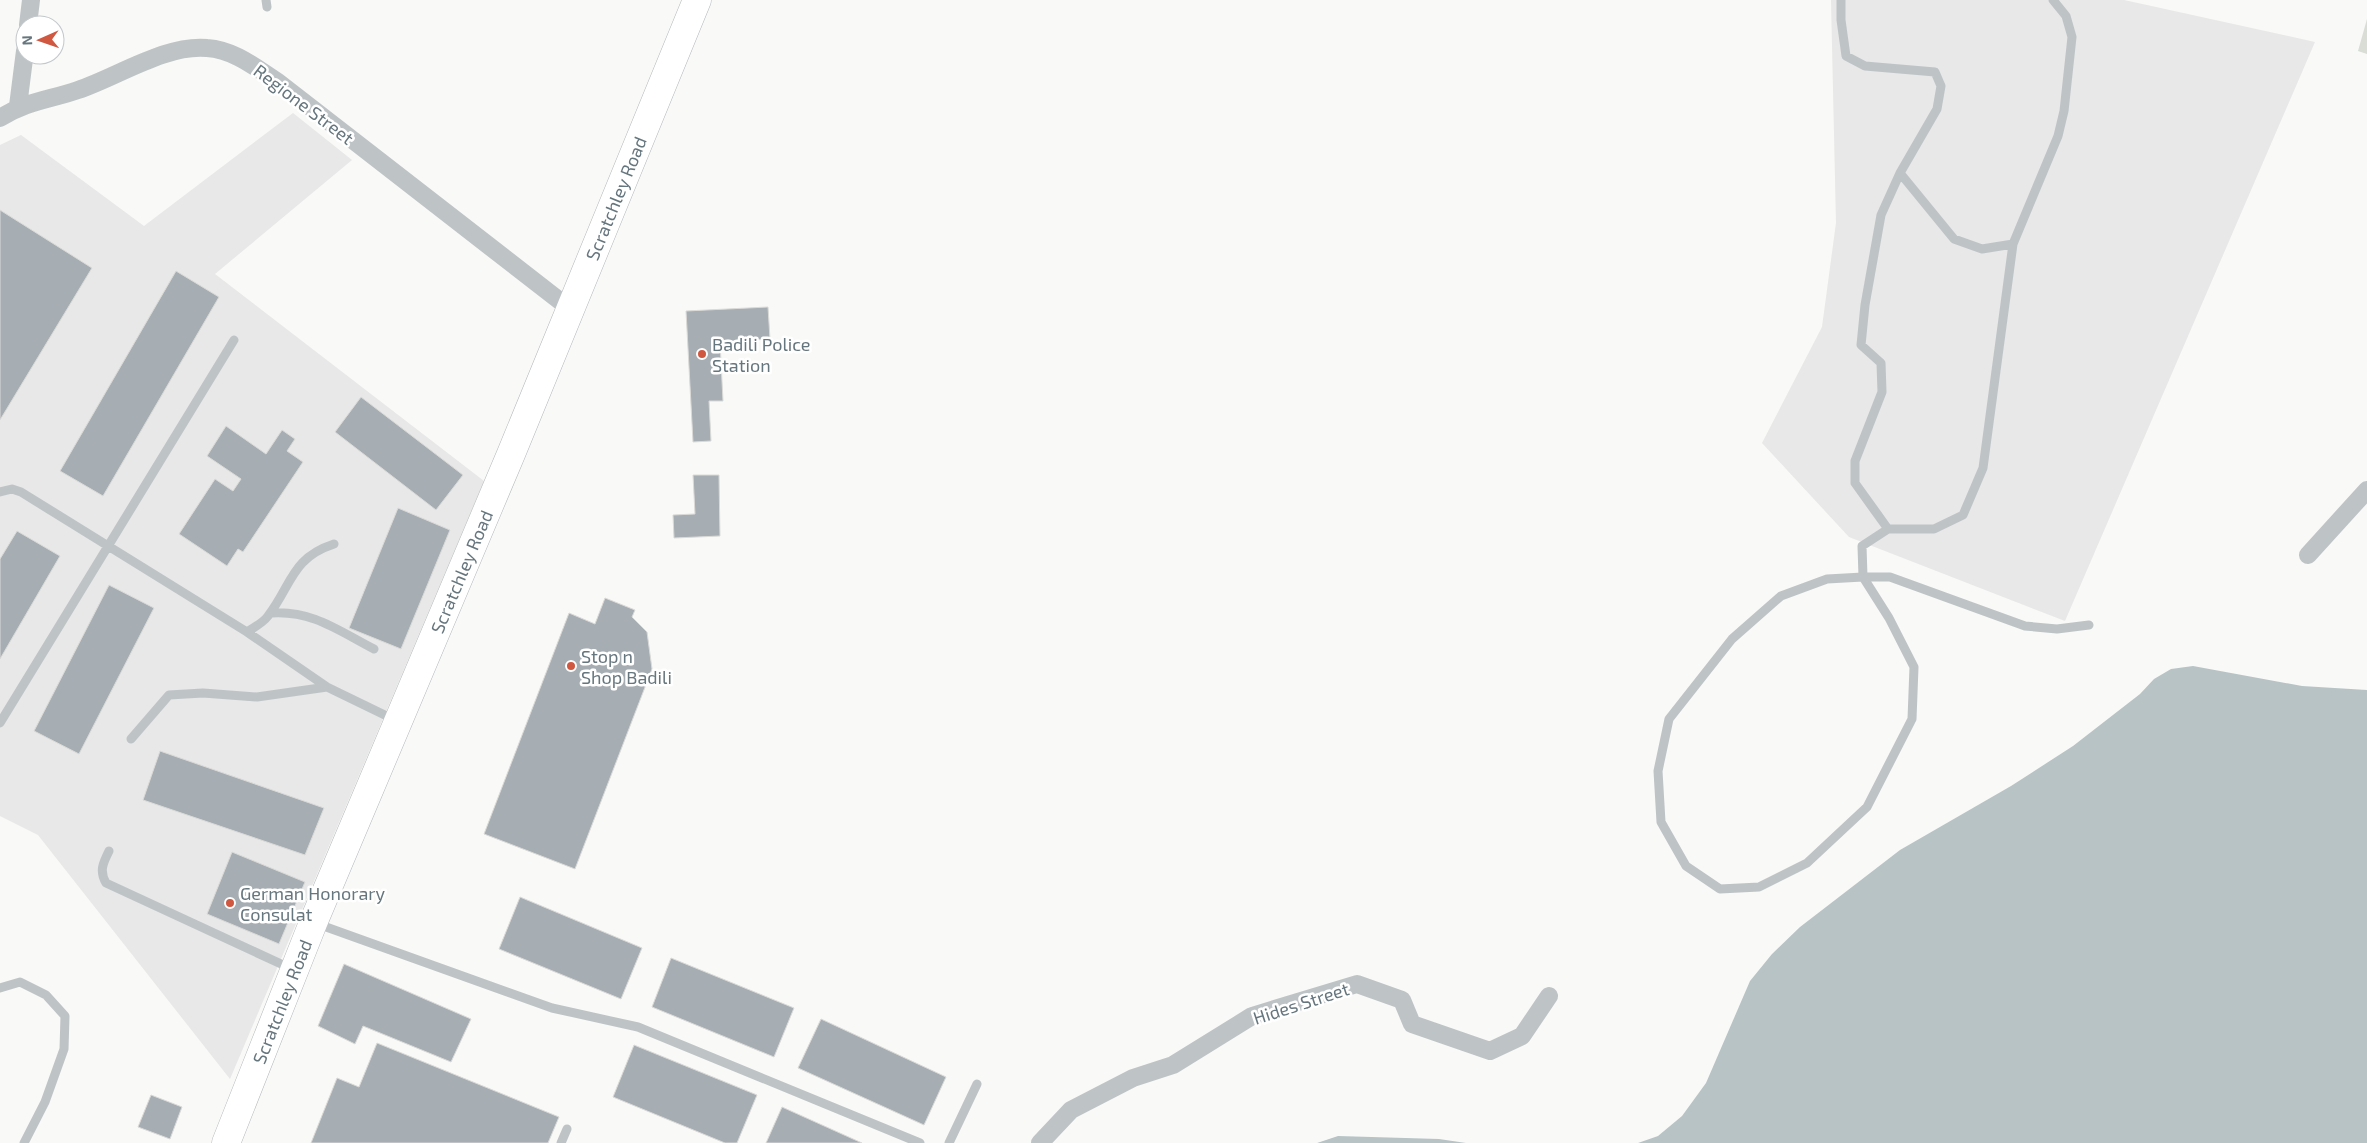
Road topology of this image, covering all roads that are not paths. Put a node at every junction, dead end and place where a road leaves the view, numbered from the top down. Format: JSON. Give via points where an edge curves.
{"nodes":[{"id":1,"x":31,"y":0,"type":"edge"},
{"id":2,"x":697,"y":0,"type":"edge"},
{"id":3,"x":1841,"y":0,"type":"edge"},
{"id":4,"x":2054,"y":0,"type":"edge"},
{"id":5,"x":29,"y":15,"type":"edge"},
{"id":6,"x":23,"y":65,"type":"edge"},
{"id":7,"x":18,"y":106,"type":"junction"},
{"id":8,"x":0,"y":118,"type":"edge"},
{"id":9,"x":1900,"y":173,"type":"junction"},
{"id":10,"x":2014,"y":244,"type":"junction"},
{"id":11,"x":569,"y":308,"type":"junction"},
{"id":12,"x":234,"y":340,"type":"dead end"},
{"id":13,"x":2367,"y":490,"type":"edge"},
{"id":14,"x":0,"y":492,"type":"edge"},
{"id":15,"x":1888,"y":529,"type":"junction"},
{"id":16,"x":334,"y":544,"type":"dead end"},
{"id":17,"x":108,"y":547,"type":"junction"},
{"id":18,"x":2308,"y":555,"type":"dead end"},
{"id":19,"x":1863,"y":577,"type":"junction"},
{"id":20,"x":270,"y":613,"type":"junction"},
{"id":21,"x":2089,"y":626,"type":"dead end"},
{"id":22,"x":247,"y":632,"type":"junction"},
{"id":23,"x":374,"y":649,"type":"dead end"},
{"id":24,"x":327,"y":687,"type":"junction"},
{"id":25,"x":398,"y":721,"type":"junction"},
{"id":26,"x":0,"y":723,"type":"edge"},
{"id":27,"x":131,"y":739,"type":"dead end"},
{"id":28,"x":109,"y":851,"type":"dead end"},
{"id":29,"x":313,"y":923,"type":"junction"},
{"id":30,"x":295,"y":970,"type":"junction"},
{"id":31,"x":0,"y":988,"type":"edge"},
{"id":32,"x":1549,"y":996,"type":"dead end"},
{"id":33,"x":976,"y":1084,"type":"dead end"},
{"id":34,"x":567,"y":1129,"type":"dead end"},
{"id":35,"x":24,"y":1143,"type":"edge"},
{"id":36,"x":226,"y":1143,"type":"edge"},
{"id":37,"x":560,"y":1143,"type":"edge"},
{"id":38,"x":920,"y":1143,"type":"edge"},
{"id":39,"x":949,"y":1143,"type":"edge"},
{"id":40,"x":1040,"y":1143,"type":"edge"}],
"edges":[{"from":1,"to":5,"type":"street"},
{"from":2,"to":11,"type":"main road","name":"Scratchley Road"},
{"from":3,"to":9,"type":"lane","via":[[1846,56],[1865,66],[1935,72],[1941,86],[1937,110]]},
{"from":4,"to":10,"type":"lane","via":[[2066,16],[2072,37],[2064,111],[2058,136]]},
{"from":6,"to":7,"type":"street"},
{"from":7,"to":8,"type":"street","name":"Regione Street"},
{"from":7,"to":11,"type":"street","name":"Regione Street","via":[[79,90],[187,49],[206,48],[233,54],[278,82]]},
{"from":9,"to":10,"type":"lane","via":[[1954,238],[1982,249]]},
{"from":9,"to":15,"type":"lane","via":[[1881,215],[1861,345],[1881,363],[1882,392],[1854,461],[1855,483]]},
{"from":10,"to":15,"type":"lane","via":[[1983,468],[1963,515],[1934,529]]},
{"from":11,"to":25,"type":"main road","name":"Scratchley Road"},
{"from":12,"to":17,"type":"lane"},
{"from":13,"to":18,"type":"street"},
{"from":14,"to":17,"type":"lane","via":[[12,489],[21,492]]},
{"from":15,"to":19,"type":"lane","via":[[1862,546]]},
{"from":16,"to":20,"type":"lane","via":[[325,546],[302,563],[290,576]]},
{"from":17,"to":22,"type":"lane"},
{"from":17,"to":26,"type":"lane"},
{"from":19,"to":19,"type":"lane","via":[[1827,579],[1781,596],[1732,639],[1669,719],[1658,771],[1661,822],[1686,866],[1720,889],[1759,887],[1807,863],[1867,807],[1912,719],[1914,667]]},
{"from":19,"to":21,"type":"lane","via":[[1890,577],[2025,626],[2057,629]]},
{"from":20,"to":22,"type":"lane","via":[[268,618]]},
{"from":20,"to":23,"type":"lane","via":[[306,614]]},
{"from":22,"to":24,"type":"lane"},
{"from":24,"to":25,"type":"lane"},
{"from":24,"to":27,"type":"lane","via":[[257,697],[203,693],[169,695]]},
{"from":25,"to":29,"type":"main road","name":"Scratchley Road"},
{"from":28,"to":30,"type":"lane","via":[[102,868],[106,883]]},
{"from":29,"to":30,"type":"main road","name":"Scratchley Road"},
{"from":29,"to":38,"type":"lane","via":[[552,1008],[638,1026]]},
{"from":30,"to":36,"type":"main road","name":"Scratchley Road"},
{"from":31,"to":35,"type":"lane","via":[[20,982],[46,995],[65,1016],[64,1049],[45,1102]]},
{"from":32,"to":40,"type":"street","name":"Hides Street","via":[[1522,1036],[1490,1051],[1412,1024],[1402,1000],[1357,984],[1252,1016],[1173,1065],[1133,1078],[1071,1110]]},
{"from":33,"to":39,"type":"lane"},
{"from":34,"to":37,"type":"lane"}]}
